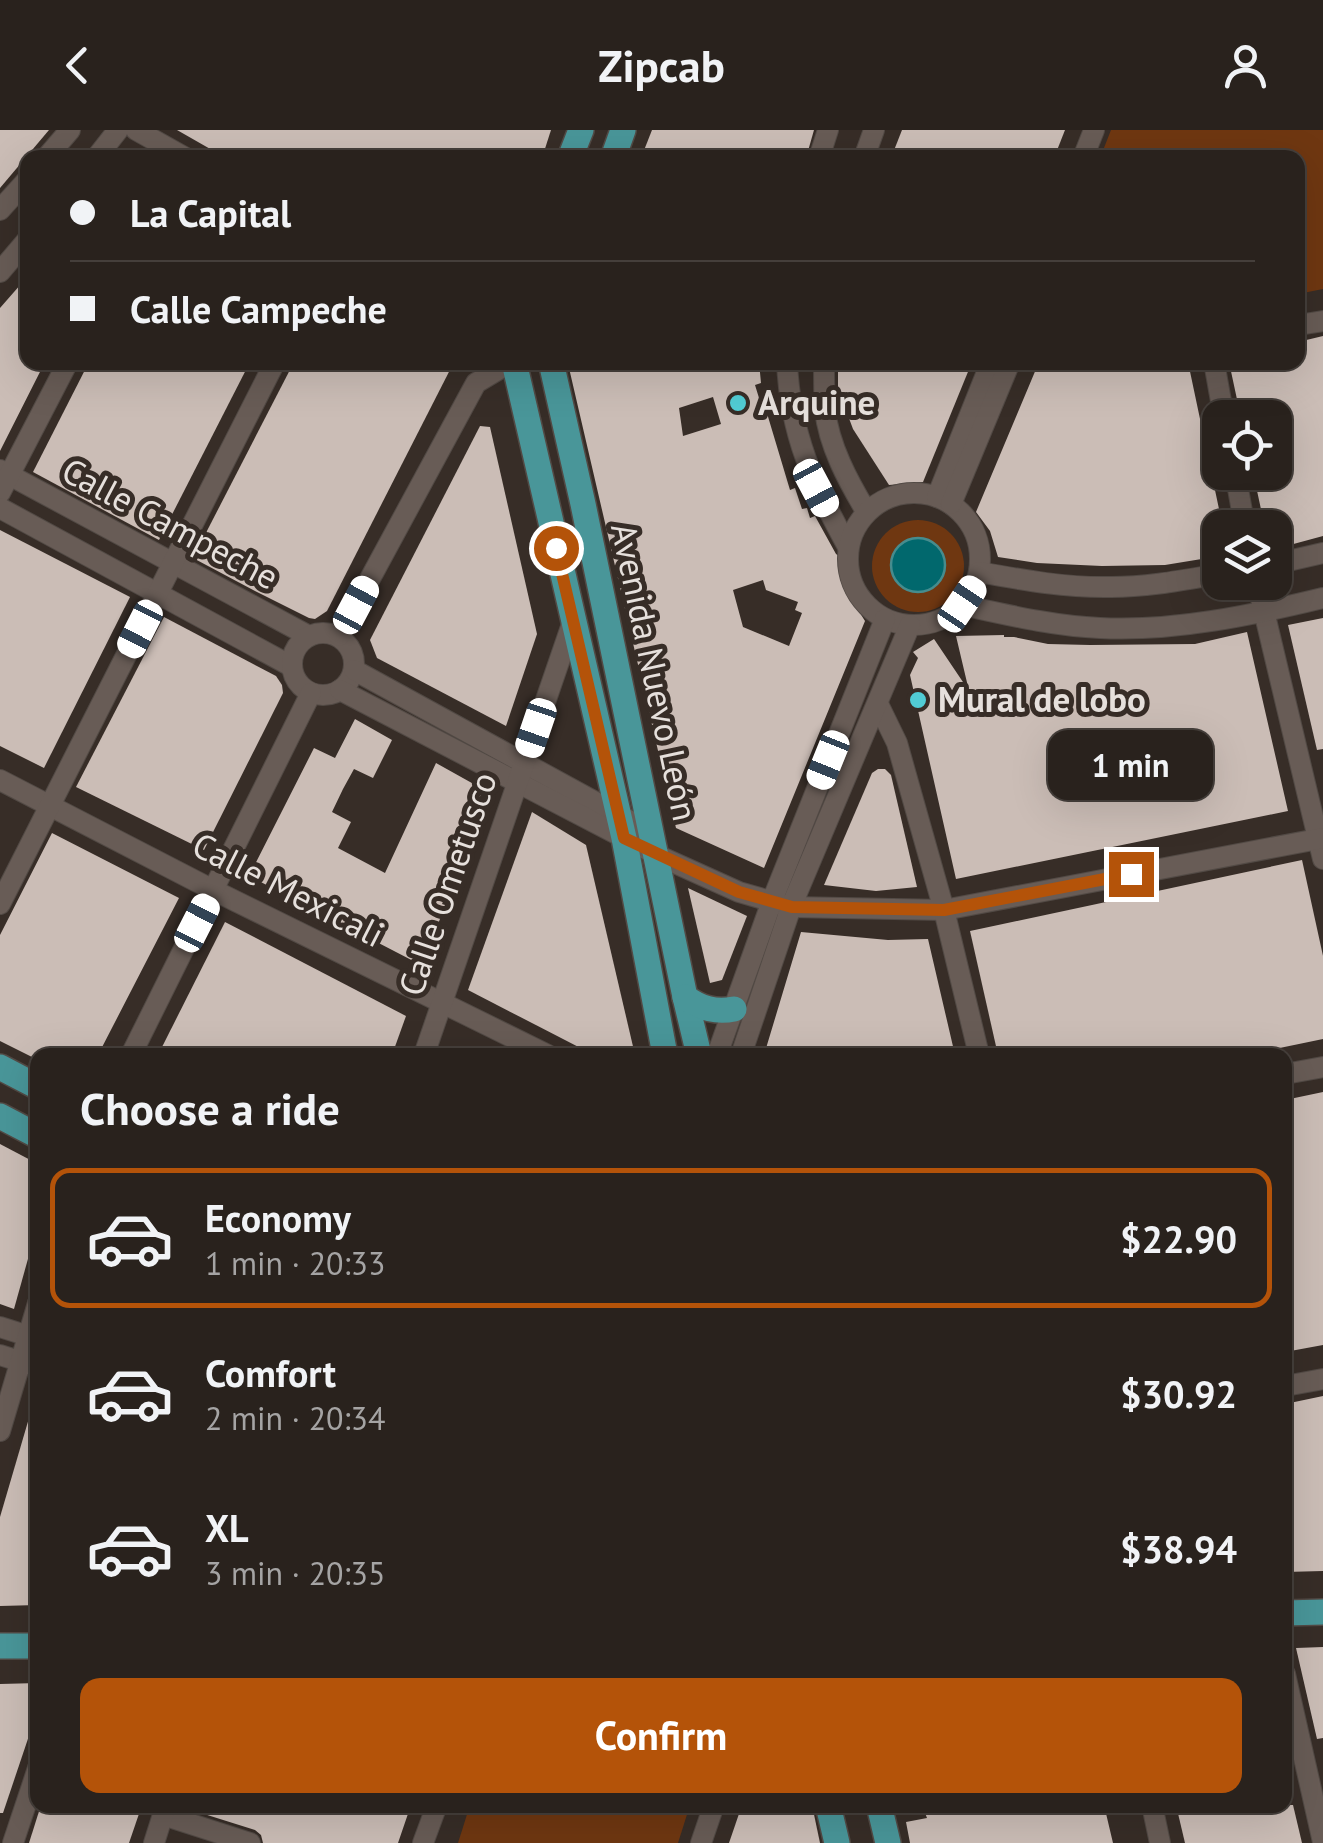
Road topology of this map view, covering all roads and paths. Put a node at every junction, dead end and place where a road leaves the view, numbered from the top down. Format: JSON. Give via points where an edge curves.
{"nodes":[{"id":1,"x":70,"y":130,"type":"edge"},
{"id":2,"x":118,"y":130,"type":"edge"},
{"id":3,"x":136,"y":130,"type":"edge"},
{"id":4,"x":53,"y":150,"type":"edge"},
{"id":5,"x":102,"y":150,"type":"edge"},
{"id":6,"x":170,"y":150,"type":"edge"},
{"id":7,"x":20,"y":188,"type":"edge"},
{"id":8,"x":0,"y":210,"type":"edge"},
{"id":9,"x":20,"y":248,"type":"edge"},
{"id":10,"x":0,"y":272,"type":"edge"},
{"id":11,"x":64,"y":370,"type":"edge"},
{"id":12,"x":272,"y":370,"type":"edge"},
{"id":13,"x":498,"y":370,"type":"edge"},
{"id":14,"x":514,"y":370,"type":"edge"},
{"id":15,"x":554,"y":370,"type":"edge"},
{"id":16,"x":787,"y":370,"type":"edge"},
{"id":17,"x":824,"y":370,"type":"edge"},
{"id":18,"x":989,"y":370,"type":"edge"},
{"id":19,"x":1006,"y":370,"type":"edge"},
{"id":20,"x":1215,"y":370,"type":"edge"},
{"id":21,"x":1221,"y":400,"type":"edge"},
{"id":22,"x":3,"y":479,"type":"edge"},
{"id":23,"x":944,"y":500,"type":"junction"},
{"id":24,"x":0,"y":508,"type":"edge"},
{"id":25,"x":866,"y":512,"type":"junction"},
{"id":26,"x":848,"y":547,"type":"junction"},
{"id":27,"x":1323,"y":553,"type":"edge"},
{"id":28,"x":1292,"y":560,"type":"edge"},
{"id":29,"x":174,"y":562,"type":"junction"},
{"id":30,"x":979,"y":572,"type":"junction"},
{"id":31,"x":1202,"y":577,"type":"edge"},
{"id":32,"x":158,"y":594,"type":"junction"},
{"id":33,"x":1323,"y":598,"type":"edge"},
{"id":34,"x":1261,"y":600,"type":"edge"},
{"id":35,"x":962,"y":604,"type":"junction"},
{"id":36,"x":1264,"y":612,"type":"junction"},
{"id":37,"x":884,"y":618,"type":"junction"},
{"id":38,"x":572,"y":622,"type":"junction"},
{"id":39,"x":910,"y":625,"type":"junction"},
{"id":40,"x":309,"y":636,"type":"junction"},
{"id":41,"x":338,"y":636,"type":"junction"},
{"id":42,"x":291,"y":666,"type":"junction"},
{"id":43,"x":354,"y":670,"type":"junction"},
{"id":44,"x":340,"y":690,"type":"junction"},
{"id":45,"x":311,"y":693,"type":"junction"},
{"id":46,"x":878,"y":704,"type":"junction"},
{"id":47,"x":521,"y":773,"type":"junction"},
{"id":48,"x":0,"y":780,"type":"edge"},
{"id":49,"x":50,"y":806,"type":"junction"},
{"id":50,"x":621,"y":826,"type":"junction"},
{"id":51,"x":655,"y":844,"type":"junction"},
{"id":52,"x":1321,"y":845,"type":"edge"},
{"id":53,"x":213,"y":890,"type":"junction"},
{"id":54,"x":0,"y":904,"type":"edge"},
{"id":55,"x":782,"y":904,"type":"junction"},
{"id":56,"x":944,"y":910,"type":"junction"},
{"id":57,"x":685,"y":997,"type":"junction"},
{"id":58,"x":442,"y":1003,"type":"junction"},
{"id":59,"x":734,"y":1008,"type":"junction"},
{"id":60,"x":134,"y":1048,"type":"edge"},
{"id":61,"x":426,"y":1048,"type":"edge"},
{"id":62,"x":534,"y":1048,"type":"edge"},
{"id":63,"x":664,"y":1048,"type":"edge"},
{"id":64,"x":697,"y":1048,"type":"edge"},
{"id":65,"x":719,"y":1048,"type":"edge"},
{"id":66,"x":743,"y":1048,"type":"edge"},
{"id":67,"x":976,"y":1048,"type":"edge"},
{"id":68,"x":0,"y":1067,"type":"edge"},
{"id":69,"x":1323,"y":1067,"type":"edge"},
{"id":70,"x":1292,"y":1073,"type":"edge"},
{"id":71,"x":30,"y":1083,"type":"edge"},
{"id":72,"x":0,"y":1116,"type":"edge"},
{"id":73,"x":30,"y":1132,"type":"edge"},
{"id":74,"x":0,"y":1327,"type":"edge"},
{"id":75,"x":30,"y":1337,"type":"edge"},
{"id":76,"x":19,"y":1361,"type":"edge"},
{"id":77,"x":1323,"y":1379,"type":"edge"},
{"id":78,"x":1292,"y":1385,"type":"edge"},
{"id":79,"x":0,"y":1431,"type":"edge"},
{"id":80,"x":1323,"y":1612,"type":"edge"},
{"id":81,"x":1292,"y":1613,"type":"edge"},
{"id":82,"x":0,"y":1646,"type":"edge"},
{"id":83,"x":30,"y":1646,"type":"edge"},
{"id":84,"x":1292,"y":1698,"type":"edge"},
{"id":85,"x":1316,"y":1782,"type":"edge"},
{"id":86,"x":30,"y":1792,"type":"edge"},
{"id":87,"x":164,"y":1813,"type":"edge"},
{"id":88,"x":173,"y":1813,"type":"edge"},
{"id":89,"x":434,"y":1813,"type":"edge"},
{"id":90,"x":711,"y":1813,"type":"edge"},
{"id":91,"x":830,"y":1813,"type":"edge"},
{"id":92,"x":880,"y":1813,"type":"edge"},
{"id":93,"x":1154,"y":1813,"type":"edge"},
{"id":94,"x":1323,"y":1842,"type":"edge"},
{"id":95,"x":13,"y":1843,"type":"edge"},
{"id":96,"x":154,"y":1843,"type":"edge"},
{"id":97,"x":250,"y":1843,"type":"edge"},
{"id":98,"x":423,"y":1843,"type":"edge"},
{"id":99,"x":701,"y":1843,"type":"edge"},
{"id":100,"x":837,"y":1843,"type":"edge"},
{"id":101,"x":888,"y":1843,"type":"edge"},
{"id":102,"x":1160,"y":1843,"type":"edge"}],
"edges":[{"from":1,"to":4,"type":"street"},
{"from":2,"to":5,"type":"street"},
{"from":3,"to":6,"type":"street"},
{"from":7,"to":8,"type":"street"},
{"from":9,"to":10,"type":"street"},
{"from":11,"to":22,"type":"street"},
{"from":12,"to":29,"type":"street"},
{"from":13,"to":41,"type":"street","via":[[476,382]]},
{"from":14,"to":38,"type":"main road","name":"Avenida Nuevo León"},
{"from":15,"to":51,"type":"main road","name":"Avenida Nuevo León"},
{"from":16,"to":26,"type":"street","via":[[800,443]]},
{"from":17,"to":25,"type":"street","via":[[831,436]]},
{"from":18,"to":23,"type":"street"},
{"from":19,"to":23,"type":"street"},
{"from":20,"to":21,"type":"street"},
{"from":22,"to":29,"type":"street","name":"Calle Campeche"},
{"from":23,"to":25,"type":"street","via":[[899,494]]},
{"from":23,"to":30,"type":"street","via":[[976,534]]},
{"from":24,"to":32,"type":"street","name":"Calle Campeche"},
{"from":25,"to":26,"type":"street"},
{"from":26,"to":37,"type":"street","via":[[854,589]]},
{"from":27,"to":28,"type":"street"},
{"from":29,"to":32,"type":"street"},
{"from":29,"to":40,"type":"street","name":"Calle Campeche"},
{"from":30,"to":31,"type":"street","via":[[1110,588]]},
{"from":30,"to":35,"type":"street"},
{"from":32,"to":42,"type":"street","name":"Calle Campeche"},
{"from":32,"to":49,"type":"street"},
{"from":33,"to":36,"type":"street"},
{"from":34,"to":36,"type":"street"},
{"from":35,"to":36,"type":"street","via":[[1102,628]]},
{"from":35,"to":39,"type":"street","via":[[947,616]]},
{"from":36,"to":52,"type":"street"},
{"from":37,"to":39,"type":"street"},
{"from":37,"to":55,"type":"street"},
{"from":38,"to":47,"type":"street","name":"Calle Ometusco"},
{"from":38,"to":50,"type":"main road","name":"Avenida Nuevo León"},
{"from":39,"to":46,"type":"street"},
{"from":40,"to":41,"type":"street"},
{"from":40,"to":42,"type":"street","via":[[295,648]]},
{"from":41,"to":43,"type":"street","via":[[352,651]]},
{"from":42,"to":45,"type":"street","via":[[297,683]]},
{"from":43,"to":44,"type":"street"},
{"from":43,"to":47,"type":"street"},
{"from":44,"to":45,"type":"street"},
{"from":44,"to":47,"type":"street"},
{"from":45,"to":53,"type":"street"},
{"from":46,"to":55,"type":"street"},
{"from":46,"to":56,"type":"street","via":[[896,743]]},
{"from":47,"to":50,"type":"street"},
{"from":47,"to":58,"type":"street","name":"Calle Ometusco"},
{"from":48,"to":49,"type":"street","name":"Calle Mexicali"},
{"from":49,"to":53,"type":"street","name":"Calle Mexicali"},
{"from":49,"to":54,"type":"street"},
{"from":50,"to":51,"type":"street"},
{"from":50,"to":63,"type":"main road","name":"Avenida Nuevo León"},
{"from":51,"to":55,"type":"street","via":[[739,892]]},
{"from":51,"to":57,"type":"main road","name":"Avenida Nuevo León"},
{"from":52,"to":56,"type":"street"},
{"from":53,"to":58,"type":"street","name":"Calle Mexicali"},
{"from":53,"to":60,"type":"street"},
{"from":55,"to":56,"type":"street"},
{"from":55,"to":59,"type":"street"},
{"from":55,"to":66,"type":"street"},
{"from":56,"to":67,"type":"street"},
{"from":57,"to":59,"type":"main road","via":[[704,1008]]},
{"from":57,"to":64,"type":"main road","name":"Avenida Nuevo León"},
{"from":58,"to":61,"type":"street","name":"Calle Ometusco"},
{"from":58,"to":62,"type":"street","name":"Calle Mexicali"},
{"from":59,"to":65,"type":"street"},
{"from":68,"to":71,"type":"main road"},
{"from":69,"to":70,"type":"street"},
{"from":72,"to":73,"type":"main road"},
{"from":74,"to":75,"type":"street"},
{"from":76,"to":79,"type":"street"},
{"from":77,"to":78,"type":"street"},
{"from":80,"to":81,"type":"main road"},
{"from":82,"to":83,"type":"main road"},
{"from":84,"to":85,"type":"street"},
{"from":85,"to":94,"type":"street"},
{"from":86,"to":95,"type":"street"},
{"from":87,"to":96,"type":"street"},
{"from":88,"to":97,"type":"street"},
{"from":89,"to":98,"type":"street"},
{"from":90,"to":99,"type":"street"},
{"from":91,"to":100,"type":"main road"},
{"from":92,"to":101,"type":"main road"},
{"from":93,"to":102,"type":"street"}]}
